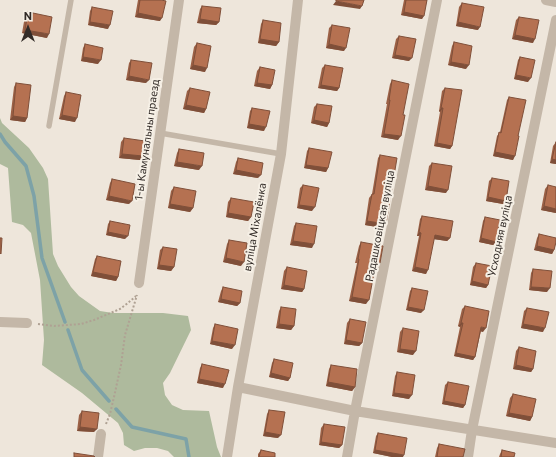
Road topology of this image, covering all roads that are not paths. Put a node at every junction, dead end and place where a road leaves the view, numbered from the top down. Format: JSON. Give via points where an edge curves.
{"nodes":[{"id":1,"x":71,"y":0,"type":"edge"},
{"id":2,"x":179,"y":0,"type":"edge"},
{"id":3,"x":298,"y":0,"type":"edge"},
{"id":4,"x":437,"y":0,"type":"edge"},
{"id":5,"x":546,"y":0,"type":"edge"},
{"id":6,"x":556,"y":2,"type":"edge"},
{"id":7,"x":556,"y":20,"type":"edge"},
{"id":8,"x":49,"y":126,"type":"dead end"},
{"id":9,"x":160,"y":133,"type":"junction"},
{"id":10,"x":281,"y":154,"type":"junction"},
{"id":11,"x":138,"y":283,"type":"road end"},
{"id":12,"x":0,"y":322,"type":"edge"},
{"id":13,"x":26,"y":323,"type":"road end"},
{"id":14,"x":238,"y":387,"type":"junction"},
{"id":15,"x":355,"y":411,"type":"junction"},
{"id":16,"x":472,"y":430,"type":"junction"},
{"id":17,"x":101,"y":434,"type":"road end"},
{"id":18,"x":556,"y":443,"type":"edge"},
{"id":19,"x":98,"y":457,"type":"edge"},
{"id":20,"x":227,"y":457,"type":"edge"},
{"id":21,"x":347,"y":457,"type":"edge"},
{"id":22,"x":468,"y":457,"type":"edge"}],
"edges":[{"from":1,"to":8,"type":"lane"},
{"from":2,"to":9,"type":"street","name":"1-ы Камунальны праезд"},
{"from":3,"to":10,"type":"street","name":"вуліца Міхалёнка"},
{"from":4,"to":15,"type":"street","name":"Радашковіцкая вуліца"},
{"from":5,"to":6,"type":"street"},
{"from":7,"to":16,"type":"street","name":"Усходняя вуліца"},
{"from":9,"to":10,"type":"lane"},
{"from":9,"to":11,"type":"street","name":"1-ы Камунальны праезд"},
{"from":10,"to":14,"type":"street","name":"вуліца Міхалёнка"},
{"from":12,"to":13,"type":"street"},
{"from":14,"to":15,"type":"street"},
{"from":14,"to":20,"type":"street","name":"вуліца Міхалёнка"},
{"from":15,"to":16,"type":"street"},
{"from":15,"to":21,"type":"street","name":"Радашковіцкая вуліца"},
{"from":16,"to":18,"type":"street"},
{"from":16,"to":22,"type":"street","name":"Усходняя вуліца"},
{"from":17,"to":19,"type":"street"}]}
